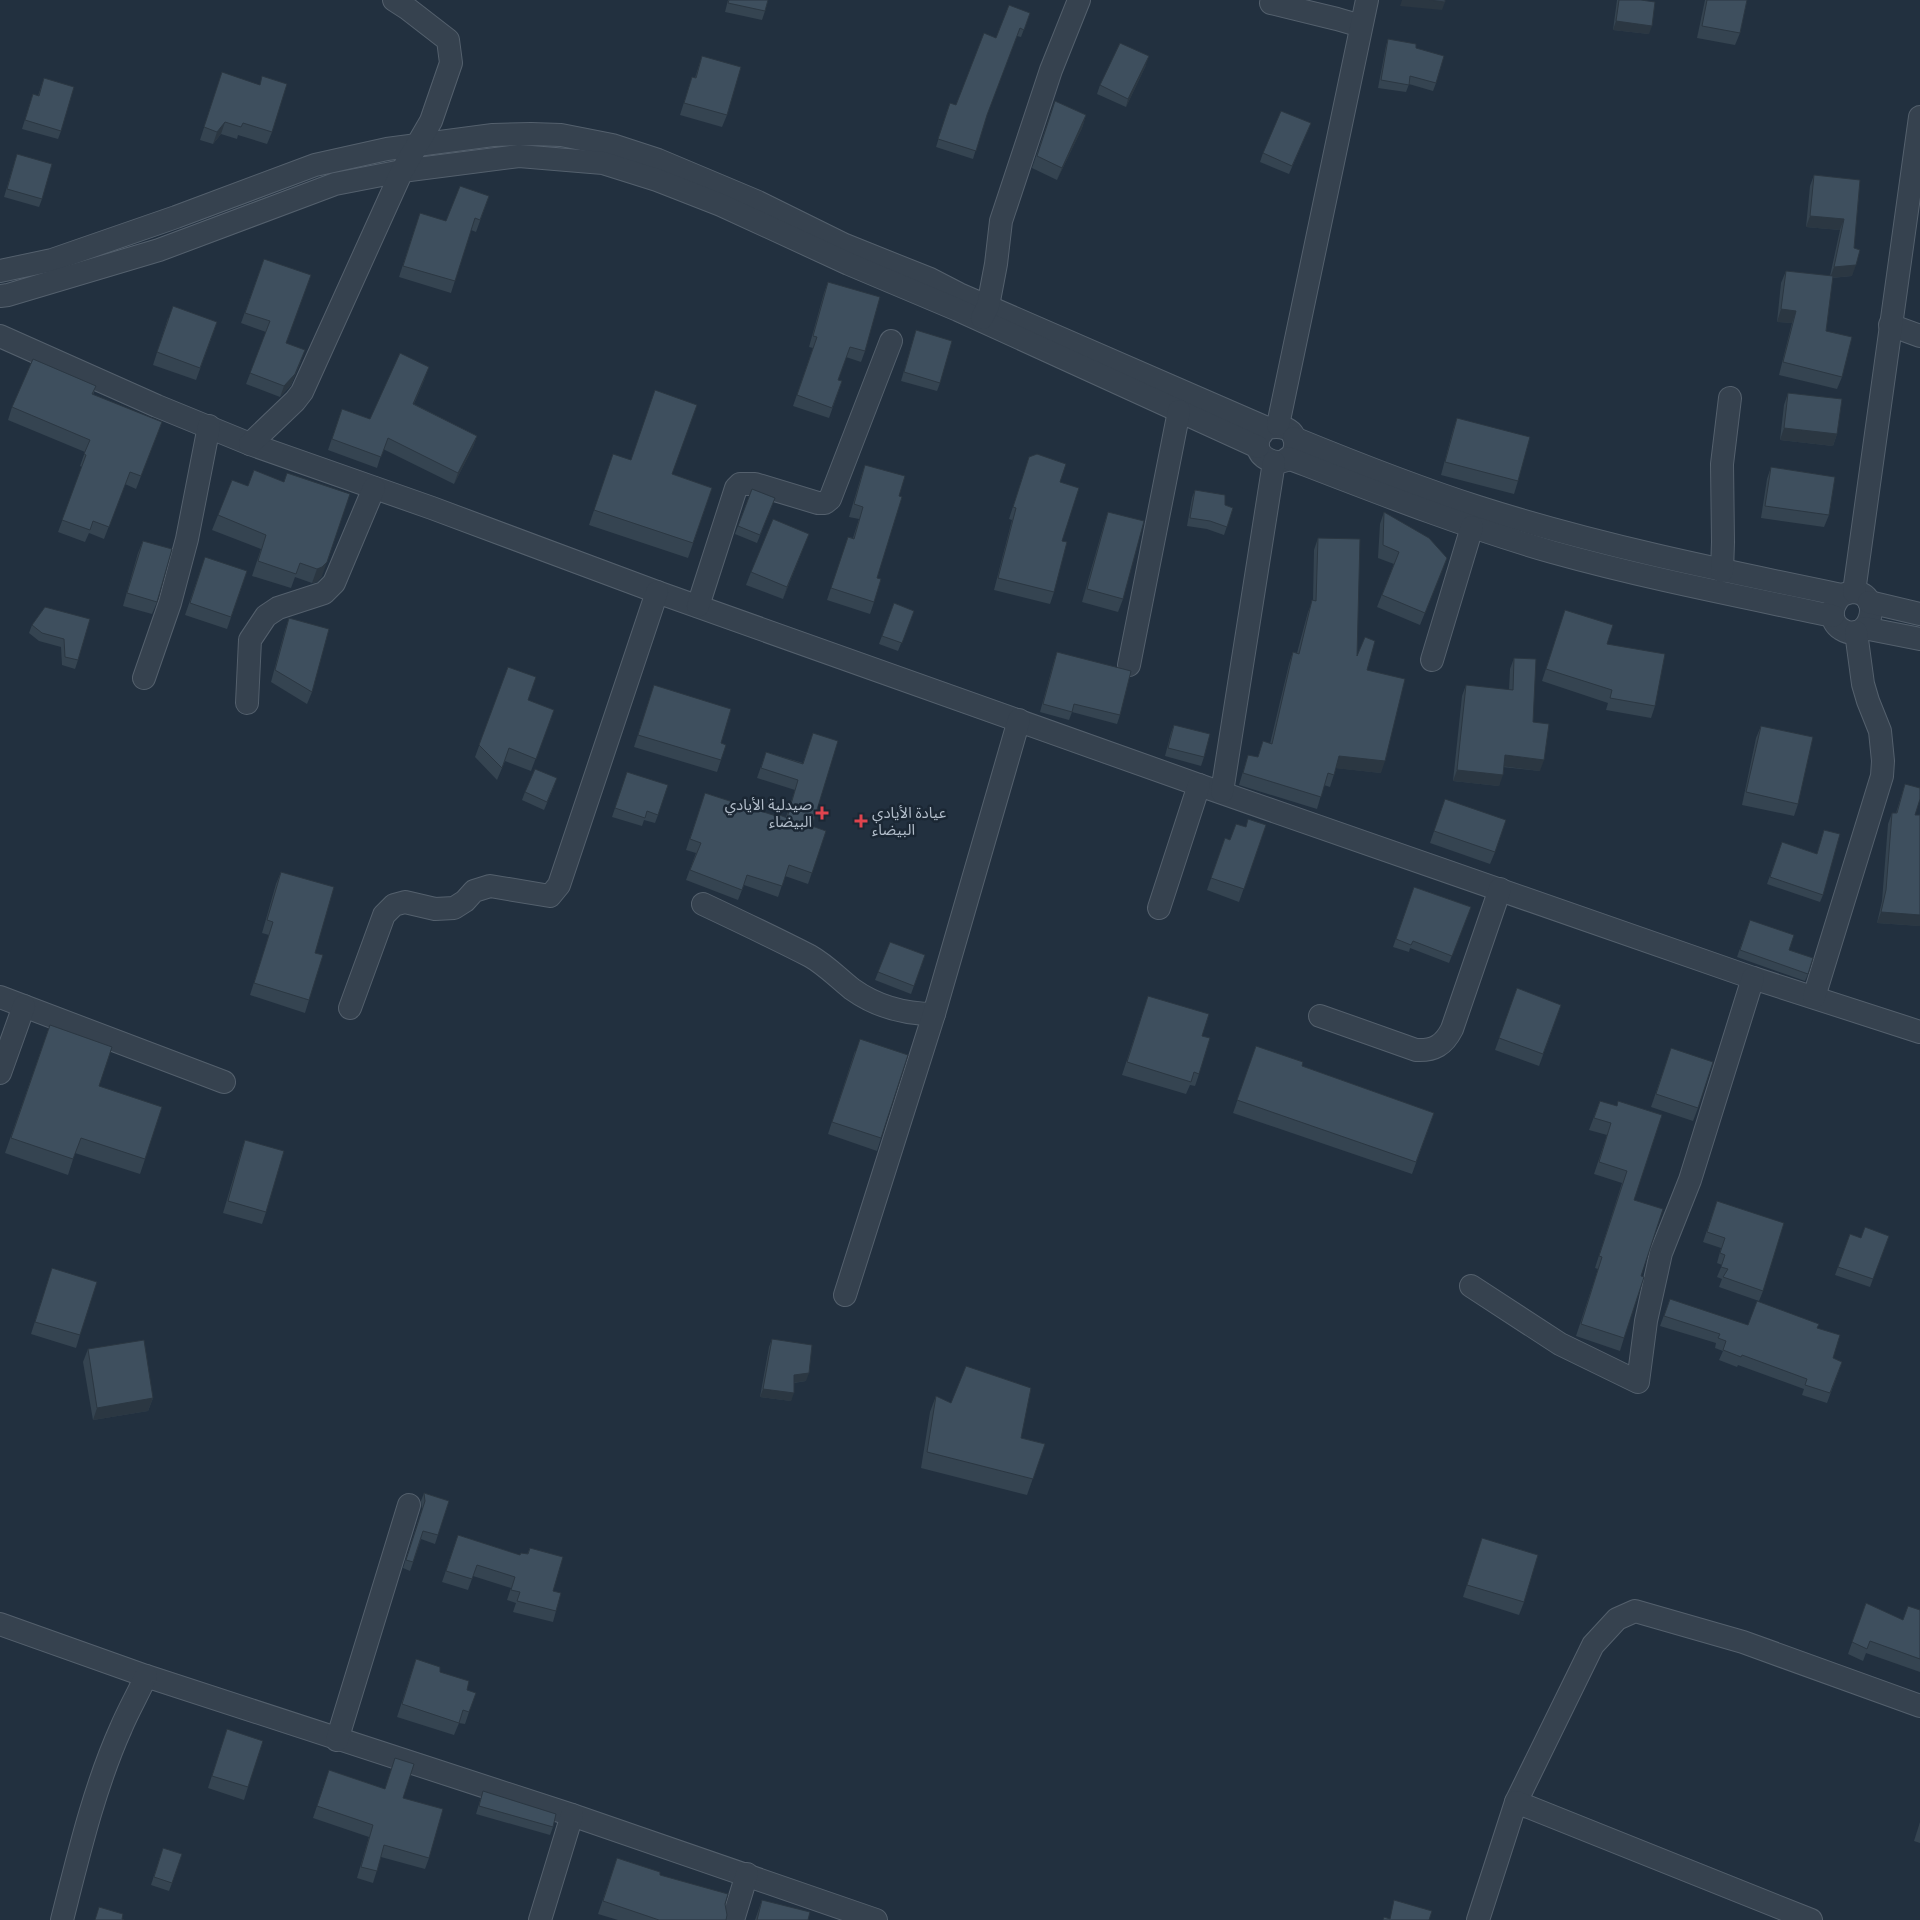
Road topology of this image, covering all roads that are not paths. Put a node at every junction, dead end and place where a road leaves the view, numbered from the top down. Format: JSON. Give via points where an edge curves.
{"nodes":[{"id":1,"x":394,"y":0,"type":"edge"},
{"id":2,"x":1079,"y":0,"type":"edge"},
{"id":3,"x":1367,"y":0,"type":"edge"},
{"id":4,"x":1272,"y":3,"type":"dead end"},
{"id":5,"x":1360,"y":26,"type":"junction"},
{"id":6,"x":1920,"y":117,"type":"edge"},
{"id":7,"x":417,"y":145,"type":"junction"},
{"id":8,"x":402,"y":171,"type":"junction"},
{"id":9,"x":0,"y":271,"type":"edge"},
{"id":10,"x":0,"y":296,"type":"edge"},
{"id":11,"x":984,"y":313,"type":"junction"},
{"id":12,"x":1890,"y":325,"type":"junction"},
{"id":13,"x":0,"y":336,"type":"edge"},
{"id":14,"x":1920,"y":336,"type":"edge"},
{"id":15,"x":891,"y":341,"type":"dead end"},
{"id":16,"x":1730,"y":398,"type":"dead end"},
{"id":17,"x":1179,"y":411,"type":"junction"},
{"id":18,"x":209,"y":426,"type":"junction"},
{"id":19,"x":1277,"y":443,"type":"junction"},
{"id":20,"x":250,"y":444,"type":"junction"},
{"id":21,"x":374,"y":488,"type":"junction"},
{"id":22,"x":1472,"y":527,"type":"junction"},
{"id":23,"x":1522,"y":531,"type":"junction"},
{"id":24,"x":1722,"y":571,"type":"junction"},
{"id":25,"x":657,"y":592,"type":"junction"},
{"id":26,"x":1855,"y":597,"type":"junction"},
{"id":27,"x":698,"y":606,"type":"junction"},
{"id":28,"x":1920,"y":614,"type":"edge"},
{"id":29,"x":1833,"y":616,"type":"junction"},
{"id":30,"x":1860,"y":630,"type":"junction"},
{"id":31,"x":1920,"y":639,"type":"edge"},
{"id":32,"x":1432,"y":660,"type":"dead end"},
{"id":33,"x":1129,"y":665,"type":"dead end"},
{"id":34,"x":144,"y":678,"type":"dead end"},
{"id":35,"x":247,"y":703,"type":"dead end"},
{"id":36,"x":1020,"y":720,"type":"junction"},
{"id":37,"x":1199,"y":785,"type":"junction"},
{"id":38,"x":1222,"y":792,"type":"junction"},
{"id":39,"x":1500,"y":889,"type":"junction"},
{"id":40,"x":703,"y":904,"type":"dead end"},
{"id":41,"x":1159,"y":908,"type":"dead end"},
{"id":42,"x":1753,"y":978,"type":"junction"},
{"id":43,"x":0,"y":997,"type":"edge"},
{"id":44,"x":1814,"y":997,"type":"junction"},
{"id":45,"x":24,"y":1006,"type":"junction"},
{"id":46,"x":350,"y":1008,"type":"dead end"},
{"id":47,"x":934,"y":1014,"type":"junction"},
{"id":48,"x":1320,"y":1016,"type":"dead end"},
{"id":49,"x":1920,"y":1032,"type":"edge"},
{"id":50,"x":0,"y":1073,"type":"edge"},
{"id":51,"x":224,"y":1082,"type":"dead end"},
{"id":52,"x":1472,"y":1286,"type":"dead end"},
{"id":53,"x":845,"y":1295,"type":"dead end"},
{"id":54,"x":409,"y":1505,"type":"dead end"},
{"id":55,"x":0,"y":1624,"type":"edge"},
{"id":56,"x":146,"y":1676,"type":"junction"},
{"id":57,"x":1920,"y":1706,"type":"edge"},
{"id":58,"x":337,"y":1740,"type":"junction"},
{"id":59,"x":1516,"y":1802,"type":"junction"},
{"id":60,"x":572,"y":1815,"type":"junction"},
{"id":61,"x":747,"y":1874,"type":"junction"},
{"id":62,"x":62,"y":1920,"type":"edge"},
{"id":63,"x":540,"y":1920,"type":"edge"},
{"id":64,"x":734,"y":1920,"type":"edge"},
{"id":65,"x":876,"y":1920,"type":"edge"},
{"id":66,"x":1478,"y":1920,"type":"edge"},
{"id":67,"x":1811,"y":1920,"type":"edge"}],
"edges":[{"from":1,"to":7,"type":"street","via":[[448,40],[451,64],[431,121]]},
{"from":2,"to":11,"type":"street","via":[[1051,70],[1001,221],[996,264]]},
{"from":3,"to":5,"type":"street"},
{"from":4,"to":5,"type":"street"},
{"from":5,"to":19,"type":"street"},
{"from":6,"to":12,"type":"street"},
{"from":7,"to":8,"type":"street"},
{"from":7,"to":9,"type":"street","via":[[315,165],[176,218],[52,260]]},
{"from":7,"to":11,"type":"street","via":[[493,135],[531,134],[561,135],[612,144],[758,202],[844,244],[930,279]]},
{"from":8,"to":10,"type":"street","via":[[335,184],[159,250]]},
{"from":8,"to":11,"type":"street","via":[[520,156],[603,163],[721,205],[849,264]]},
{"from":8,"to":20,"type":"street","via":[[302,392]]},
{"from":11,"to":17,"type":"street"},
{"from":11,"to":19,"type":"street"},
{"from":12,"to":14,"type":"street"},
{"from":12,"to":26,"type":"street"},
{"from":13,"to":18,"type":"street","via":[[156,406]]},
{"from":15,"to":27,"type":"street","via":[[830,500],[818,503],[755,484],[740,484]]},
{"from":16,"to":24,"type":"street","via":[[1722,464]]},
{"from":17,"to":19,"type":"street"},
{"from":17,"to":33,"type":"street"},
{"from":18,"to":20,"type":"street"},
{"from":18,"to":34,"type":"street","via":[[188,539]]},
{"from":19,"to":22,"type":"street","via":[[1383,495]]},
{"from":19,"to":23,"type":"street","via":[[1426,489]]},
{"from":19,"to":38,"type":"street"},
{"from":20,"to":21,"type":"street"},
{"from":21,"to":25,"type":"street"},
{"from":21,"to":35,"type":"street","via":[[334,584],[324,593],[278,608],[266,616],[250,640]]},
{"from":22,"to":23,"type":"street"},
{"from":22,"to":32,"type":"street"},
{"from":23,"to":24,"type":"street"},
{"from":23,"to":29,"type":"street","via":[[1659,579]]},
{"from":24,"to":26,"type":"street"},
{"from":25,"to":27,"type":"street"},
{"from":25,"to":46,"type":"street","via":[[560,885],[550,896],[490,886],[474,891],[454,908],[435,909],[405,902],[394,905],[384,915]]},
{"from":26,"to":28,"type":"street"},
{"from":26,"to":29,"type":"street","via":[[1836,601]]},
{"from":26,"to":30,"type":"street","via":[[1872,611],[1870,620]]},
{"from":27,"to":36,"type":"street"},
{"from":29,"to":30,"type":"street","via":[[1841,629],[1848,632]]},
{"from":30,"to":31,"type":"street"},
{"from":30,"to":44,"type":"street","via":[[1864,684],[1881,738],[1882,776]]},
{"from":36,"to":37,"type":"street"},
{"from":36,"to":47,"type":"street"},
{"from":37,"to":38,"type":"street"},
{"from":37,"to":41,"type":"street"},
{"from":38,"to":39,"type":"street"},
{"from":39,"to":42,"type":"street"},
{"from":39,"to":48,"type":"street","via":[[1452,1029],[1441,1045],[1416,1050]]},
{"from":40,"to":47,"type":"street","via":[[811,957],[872,1001],[900,1012]]},
{"from":42,"to":44,"type":"street"},
{"from":42,"to":52,"type":"street","via":[[1690,1180],[1661,1253],[1646,1321],[1638,1382],[1560,1344]]},
{"from":43,"to":45,"type":"street"},
{"from":44,"to":49,"type":"street"},
{"from":45,"to":50,"type":"street"},
{"from":45,"to":51,"type":"street"},
{"from":47,"to":53,"type":"street"},
{"from":54,"to":58,"type":"street"},
{"from":55,"to":56,"type":"street"},
{"from":56,"to":58,"type":"street"},
{"from":56,"to":62,"type":"street","via":[[120,1729],[85,1830]]},
{"from":57,"to":59,"type":"street","via":[[1743,1642],[1635,1612],[1617,1619],[1593,1645]]},
{"from":58,"to":60,"type":"street"},
{"from":59,"to":66,"type":"street"},
{"from":59,"to":67,"type":"street"},
{"from":60,"to":61,"type":"street"},
{"from":60,"to":63,"type":"street"},
{"from":61,"to":64,"type":"street"},
{"from":61,"to":65,"type":"street"}]}
